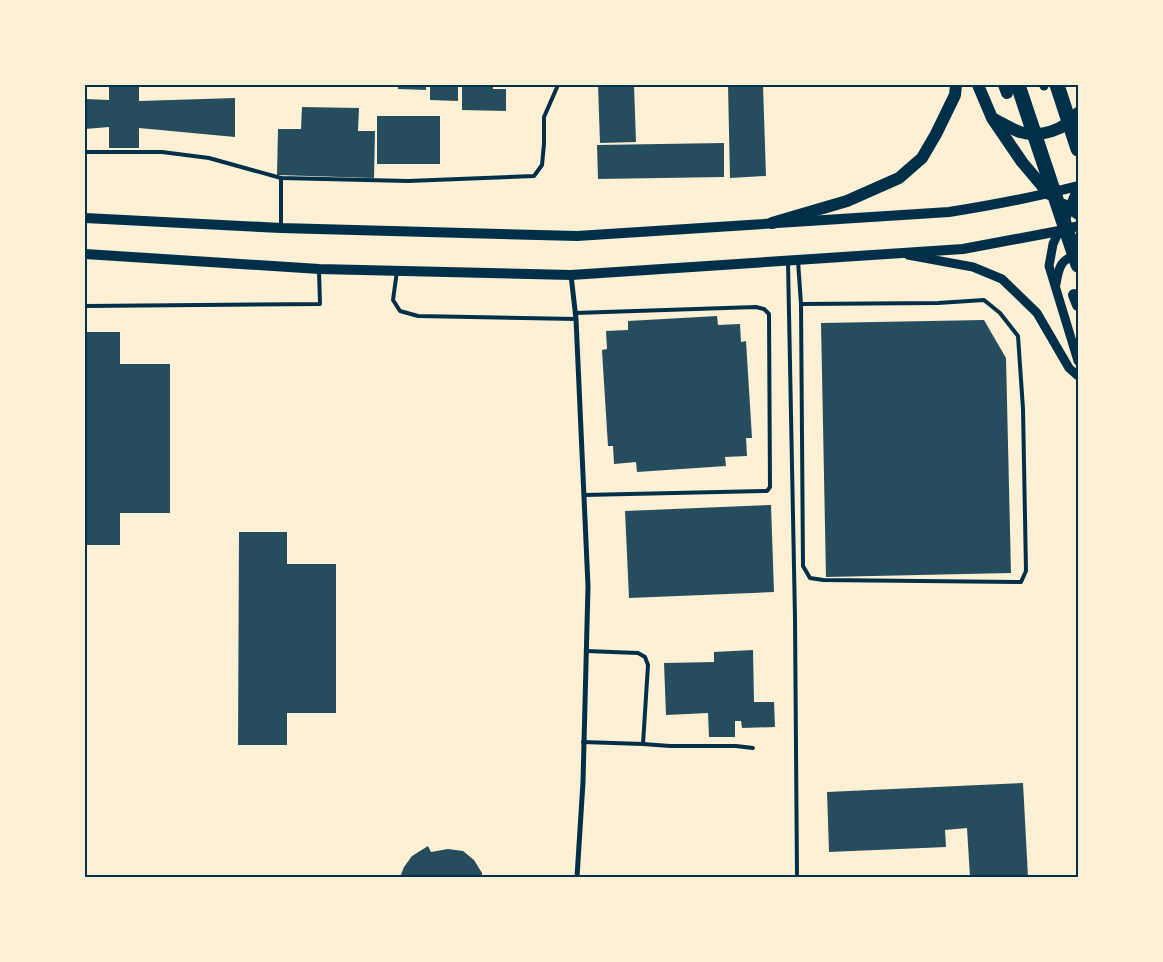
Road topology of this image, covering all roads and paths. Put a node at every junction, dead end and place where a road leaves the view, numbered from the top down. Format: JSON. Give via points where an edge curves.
{"nodes":[{"id":1,"x":558,"y":85,"type":"edge"},
{"id":2,"x":956,"y":85,"type":"edge"},
{"id":3,"x":978,"y":85,"type":"edge"},
{"id":4,"x":1057,"y":85,"type":"edge"},
{"id":5,"x":1010,"y":88,"type":"edge"},
{"id":6,"x":1078,"y":113,"type":"edge"},
{"id":7,"x":992,"y":118,"type":"junction"},
{"id":8,"x":1078,"y":149,"type":"edge"},
{"id":9,"x":85,"y":152,"type":"edge"},
{"id":10,"x":281,"y":178,"type":"junction"},
{"id":11,"x":1078,"y":187,"type":"edge"},
{"id":12,"x":1049,"y":194,"type":"junction"},
{"id":13,"x":1069,"y":208,"type":"junction"},
{"id":14,"x":1078,"y":215,"type":"edge"},
{"id":15,"x":85,"y":218,"type":"edge"},
{"id":16,"x":772,"y":223,"type":"junction"},
{"id":17,"x":1078,"y":226,"type":"edge"},
{"id":18,"x":281,"y":228,"type":"junction"},
{"id":19,"x":1059,"y":231,"type":"junction"},
{"id":20,"x":1078,"y":253,"type":"edge"},
{"id":21,"x":85,"y":254,"type":"edge"},
{"id":22,"x":900,"y":254,"type":"junction"},
{"id":23,"x":793,"y":261,"type":"junction"},
{"id":24,"x":1078,"y":265,"type":"edge"},
{"id":25,"x":319,"y":269,"type":"junction"},
{"id":26,"x":398,"y":271,"type":"junction"},
{"id":27,"x":571,"y":275,"type":"junction"},
{"id":28,"x":1056,"y":287,"type":"junction"},
{"id":29,"x":801,"y":304,"type":"junction"},
{"id":30,"x":85,"y":306,"type":"edge"},
{"id":31,"x":576,"y":313,"type":"junction"},
{"id":32,"x":576,"y":319,"type":"junction"},
{"id":33,"x":1078,"y":361,"type":"edge"},
{"id":34,"x":1078,"y":376,"type":"edge"},
{"id":35,"x":584,"y":495,"type":"junction"},
{"id":36,"x":586,"y":651,"type":"junction"},
{"id":37,"x":583,"y":742,"type":"junction"},
{"id":38,"x":643,"y":744,"type":"junction"},
{"id":39,"x":753,"y":748,"type":"dead end"},
{"id":40,"x":577,"y":877,"type":"edge"},
{"id":41,"x":797,"y":877,"type":"edge"}],
"edges":[{"from":1,"to":10,"type":"lane","via":[[544,117],[542,165],[534,176],[408,181]]},
{"from":2,"to":16,"type":"main road","via":[[936,134],[922,158],[899,178],[847,200]]},
{"from":3,"to":7,"type":"main road"},
{"from":4,"to":8,"type":"highway"},
{"from":5,"to":24,"type":"highway"},
{"from":6,"to":7,"type":"main road","via":[[1055,131],[1035,134],[1020,132]]},
{"from":7,"to":12,"type":"main road"},
{"from":9,"to":10,"type":"lane","via":[[162,152],[209,158]]},
{"from":10,"to":18,"type":"lane"},
{"from":11,"to":12,"type":"main road"},
{"from":11,"to":13,"type":"main road"},
{"from":12,"to":13,"type":"main road"},
{"from":12,"to":16,"type":"main road","via":[[949,212]]},
{"from":13,"to":14,"type":"main road"},
{"from":13,"to":19,"type":"main road"},
{"from":15,"to":18,"type":"main road"},
{"from":16,"to":18,"type":"main road","via":[[577,236]]},
{"from":17,"to":19,"type":"main road"},
{"from":19,"to":22,"type":"main road","via":[[963,249]]},
{"from":19,"to":28,"type":"street","via":[[1049,266]]},
{"from":20,"to":28,"type":"street","via":[[1063,262]]},
{"from":21,"to":25,"type":"main road"},
{"from":22,"to":23,"type":"main road"},
{"from":22,"to":34,"type":"street","via":[[973,267],[1002,279],[1037,313],[1069,368]]},
{"from":23,"to":27,"type":"main road"},
{"from":23,"to":29,"type":"lane"},
{"from":23,"to":41,"type":"lane"},
{"from":25,"to":26,"type":"main road"},
{"from":25,"to":30,"type":"lane","via":[[320,304]]},
{"from":26,"to":27,"type":"main road"},
{"from":26,"to":32,"type":"lane","via":[[392,300],[400,312],[418,316]]},
{"from":27,"to":31,"type":"street"},
{"from":28,"to":33,"type":"street"},
{"from":29,"to":29,"type":"lane","via":[[984,300],[1000,313],[1018,336],[1023,409],[1026,570],[1021,582],[810,578],[803,566]]},
{"from":31,"to":32,"type":"street"},
{"from":31,"to":35,"type":"lane","via":[[756,307],[769,314],[770,487],[767,491]]},
{"from":32,"to":35,"type":"street"},
{"from":35,"to":36,"type":"street","via":[[588,586]]},
{"from":36,"to":37,"type":"street"},
{"from":36,"to":38,"type":"lane","via":[[638,653],[645,657],[648,665]]},
{"from":37,"to":38,"type":"lane"},
{"from":37,"to":40,"type":"street"},
{"from":38,"to":39,"type":"lane"}]}
